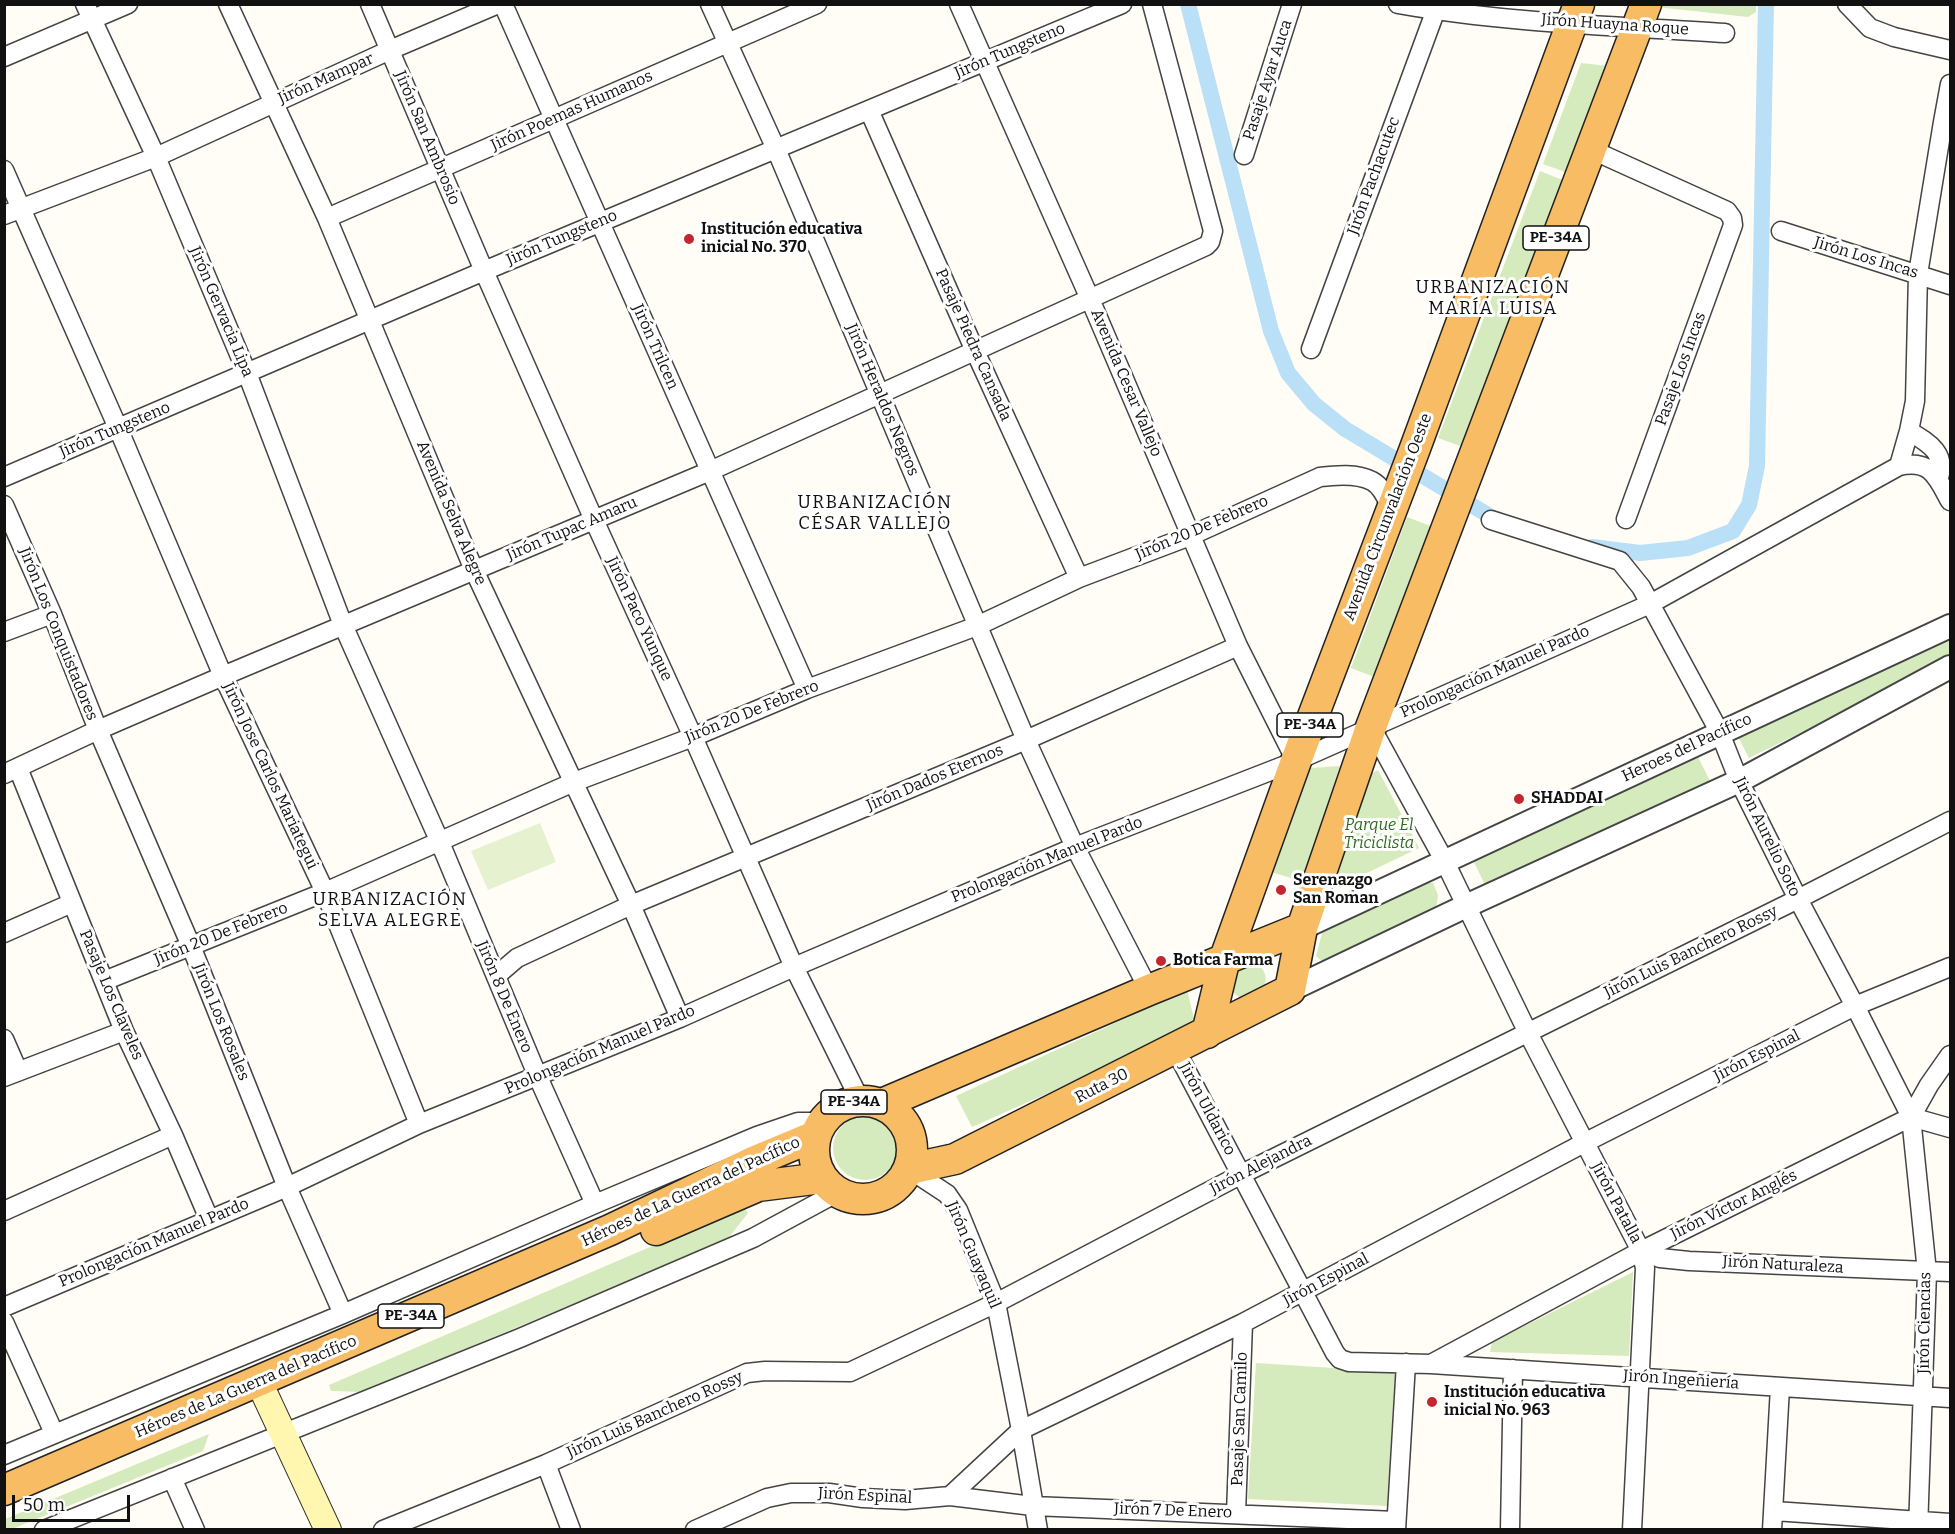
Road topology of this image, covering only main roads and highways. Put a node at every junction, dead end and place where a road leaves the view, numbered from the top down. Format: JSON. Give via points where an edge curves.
{"nodes":[{"id":1,"x":1575,"y":14,"type":"edge"},
{"id":2,"x":1641,"y":16,"type":"edge"},
{"id":3,"x":1302,"y":928,"type":"junction"},
{"id":4,"x":1226,"y":958,"type":"junction"},
{"id":5,"x":1207,"y":1033,"type":"junction"},
{"id":6,"x":871,"y":1102,"type":"junction"},
{"id":7,"x":819,"y":1129,"type":"junction"},
{"id":8,"x":909,"y":1169,"type":"junction"},
{"id":9,"x":830,"y":1185,"type":"junction"},
{"id":10,"x":262,"y":1389,"type":"junction"},
{"id":11,"x":4,"y":1490,"type":"edge"},
{"id":12,"x":4,"y":1508,"type":"edge"},
{"id":13,"x":328,"y":1530,"type":"edge"}],
"edges":[{"from":1,"to":4,"type":"highway","name":"Avenida Circunvalación Oeste","number":"PE-34A"},
{"from":2,"to":3,"type":"highway","number":"PE-34A","via":[[1371,727]]},
{"from":3,"to":4,"type":"highway","name":"Heroes del Pacífico"},
{"from":3,"to":5,"type":"highway","name":"Ruta 30","number":"PE-34A","via":[[1290,990]]},
{"from":4,"to":5,"type":"highway","name":"Avenida Circunvalación Oeste","number":"PE-34A"},
{"from":4,"to":6,"type":"highway","number":"PE-34A"},
{"from":5,"to":8,"type":"highway","name":"Ruta 30","via":[[955,1159]]},
{"from":6,"to":7,"type":"highway","name":"Héroes de La Guerra del Pacífico","number":"PE-34A","via":[[838,1107]]},
{"from":6,"to":8,"type":"highway","number":"PE-34A","via":[[892,1110],[908,1128],[913,1151]]},
{"from":7,"to":9,"type":"highway","name":"Héroes de La Guerra del Pacífico","number":"PE-34A","via":[[814,1158]]},
{"from":7,"to":10,"type":"highway","name":"Héroes de La Guerra del Pacífico","number":"PE-34A","via":[[610,1230]]},
{"from":8,"to":9,"type":"highway","name":"Héroes de La Guerra del Pacífico","number":"PE-34A","via":[[895,1188],[873,1199],[861,1199]]},
{"from":9,"to":10,"type":"highway","name":"Héroes de La Guerra del Pacífico","number":"PE-34A","via":[[758,1186]]},
{"from":10,"to":11,"type":"highway","name":"Héroes de La Guerra del Pacífico","number":"PE-34A"},
{"from":10,"to":12,"type":"highway","name":"Héroes de La Guerra del Pacífico","number":"PE-34A"},
{"from":10,"to":13,"type":"main road"}]}
